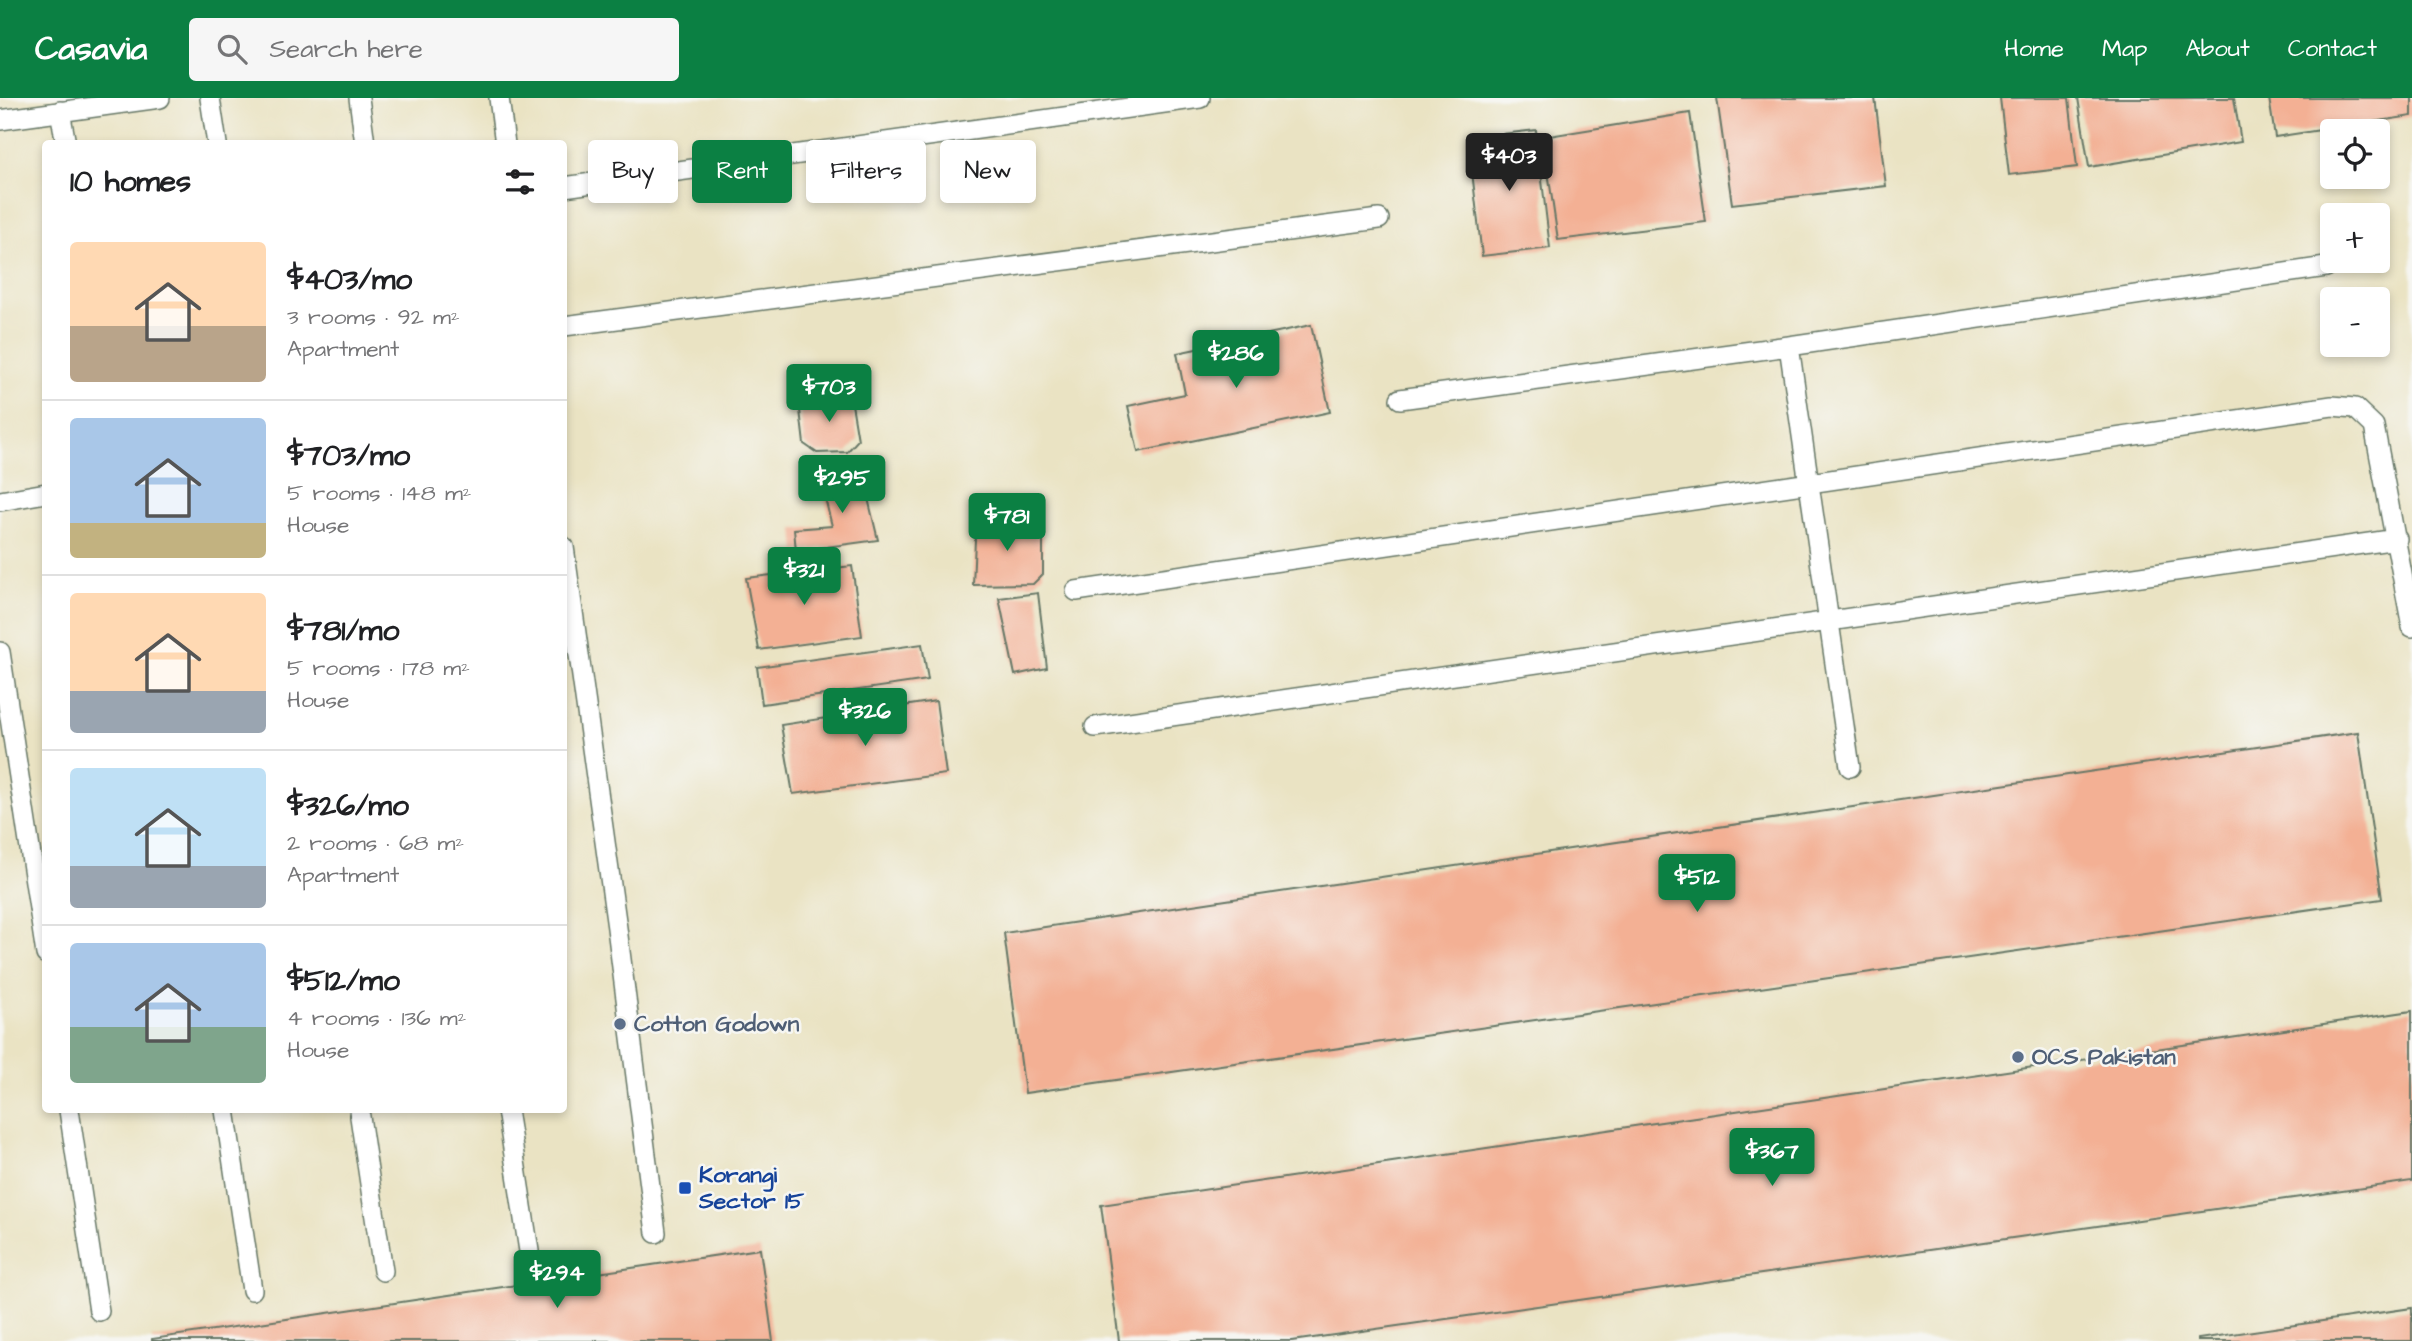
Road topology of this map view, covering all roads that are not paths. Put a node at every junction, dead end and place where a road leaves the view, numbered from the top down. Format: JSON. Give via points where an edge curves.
{"nodes":[{"id":1,"x":160,"y":98,"type":"edge"},
{"id":2,"x":210,"y":98,"type":"edge"},
{"id":3,"x":359,"y":98,"type":"edge"},
{"id":4,"x":499,"y":98,"type":"edge"},
{"id":5,"x":1200,"y":98,"type":"edge"},
{"id":6,"x":60,"y":111,"type":"junction"},
{"id":7,"x":0,"y":120,"type":"edge"},
{"id":8,"x":65,"y":140,"type":"edge"},
{"id":9,"x":215,"y":140,"type":"edge"},
{"id":10,"x":364,"y":140,"type":"edge"},
{"id":11,"x":504,"y":140,"type":"edge"},
{"id":12,"x":567,"y":187,"type":"edge"},
{"id":13,"x":1379,"y":219,"type":"dead end"},
{"id":14,"x":2320,"y":268,"type":"edge"},
{"id":15,"x":567,"y":326,"type":"edge"},
{"id":16,"x":1790,"y":346,"type":"junction"},
{"id":17,"x":1400,"y":399,"type":"dead end"},
{"id":18,"x":1809,"y":483,"type":"junction"},
{"id":19,"x":42,"y":494,"type":"edge"},
{"id":20,"x":0,"y":500,"type":"edge"},
{"id":21,"x":2397,"y":539,"type":"junction"},
{"id":22,"x":567,"y":569,"type":"edge"},
{"id":23,"x":1076,"y":591,"type":"dead end"},
{"id":24,"x":1829,"y":621,"type":"junction"},
{"id":25,"x":2412,"y":626,"type":"edge"},
{"id":26,"x":0,"y":652,"type":"edge"},
{"id":27,"x":1095,"y":727,"type":"dead end"},
{"id":28,"x":1850,"y":767,"type":"dead end"},
{"id":29,"x":42,"y":928,"type":"edge"},
{"id":30,"x":69,"y":1113,"type":"edge"},
{"id":31,"x":225,"y":1113,"type":"edge"},
{"id":32,"x":359,"y":1113,"type":"edge"},
{"id":33,"x":507,"y":1113,"type":"edge"},
{"id":34,"x":656,"y":1233,"type":"dead end"},
{"id":35,"x":529,"y":1251,"type":"dead end"},
{"id":36,"x":383,"y":1271,"type":"dead end"},
{"id":37,"x":252,"y":1290,"type":"dead end"},
{"id":38,"x":99,"y":1311,"type":"dead end"}],
"edges":[{"from":1,"to":6,"type":"lane"},
{"from":2,"to":9,"type":"lane"},
{"from":3,"to":10,"type":"lane"},
{"from":4,"to":11,"type":"lane"},
{"from":5,"to":12,"type":"lane"},
{"from":6,"to":7,"type":"lane"},
{"from":6,"to":8,"type":"lane"},
{"from":13,"to":15,"type":"lane"},
{"from":14,"to":16,"type":"lane"},
{"from":16,"to":17,"type":"lane"},
{"from":16,"to":18,"type":"lane"},
{"from":18,"to":21,"type":"lane","via":[[2332,406],[2355,408],[2375,426]]},
{"from":18,"to":23,"type":"lane"},
{"from":18,"to":24,"type":"lane"},
{"from":19,"to":20,"type":"lane"},
{"from":21,"to":24,"type":"lane"},
{"from":21,"to":25,"type":"lane"},
{"from":22,"to":34,"type":"lane"},
{"from":24,"to":27,"type":"lane"},
{"from":24,"to":28,"type":"lane"},
{"from":26,"to":29,"type":"lane"},
{"from":30,"to":38,"type":"lane"},
{"from":31,"to":37,"type":"lane"},
{"from":32,"to":36,"type":"lane"},
{"from":33,"to":35,"type":"lane"}]}
